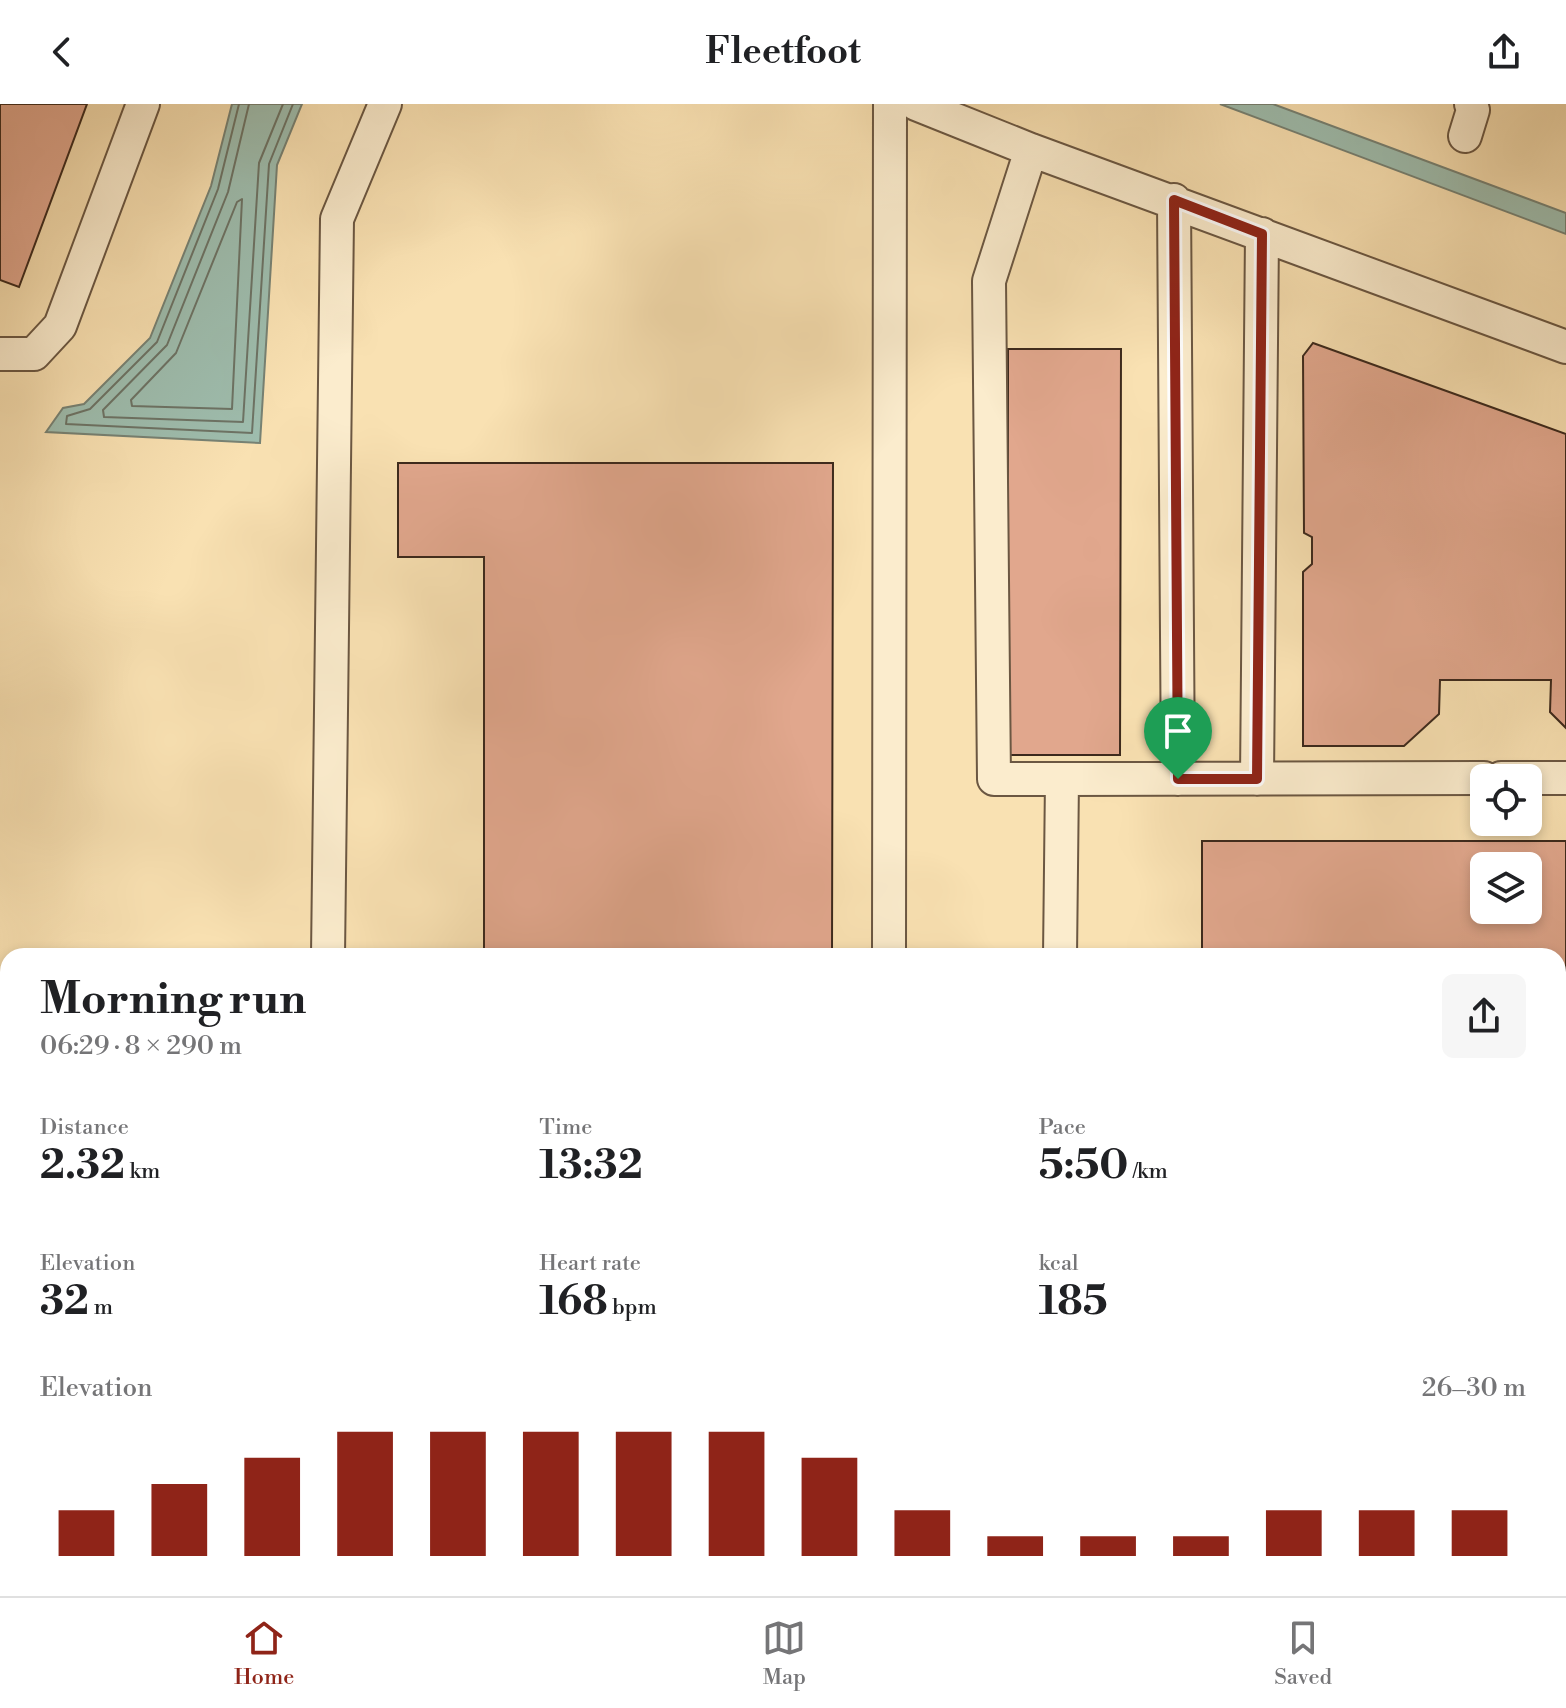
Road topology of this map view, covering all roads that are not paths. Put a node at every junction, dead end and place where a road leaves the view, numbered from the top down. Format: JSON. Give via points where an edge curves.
{"nodes":[{"id":1,"x":143,"y":104,"type":"edge"},
{"id":2,"x":385,"y":104,"type":"edge"},
{"id":3,"x":890,"y":104,"type":"edge"},
{"id":4,"x":916,"y":104,"type":"edge"},
{"id":5,"x":1471,"y":104,"type":"edge"},
{"id":6,"x":1465,"y":136,"type":"dead end"},
{"id":7,"x":1031,"y":150,"type":"junction"},
{"id":8,"x":1174,"y":200,"type":"junction"},
{"id":9,"x":1262,"y":234,"type":"junction"},
{"id":10,"x":1566,"y":347,"type":"edge"},
{"id":11,"x":0,"y":354,"type":"edge"},
{"id":12,"x":1470,"y":778,"type":"edge"},
{"id":13,"x":1542,"y":778,"type":"edge"},
{"id":14,"x":1566,"y":778,"type":"edge"},
{"id":15,"x":1062,"y":779,"type":"junction"},
{"id":16,"x":1178,"y":779,"type":"junction"},
{"id":17,"x":1257,"y":779,"type":"junction"},
{"id":18,"x":328,"y":948,"type":"edge"},
{"id":19,"x":889,"y":948,"type":"edge"},
{"id":20,"x":1060,"y":948,"type":"edge"}],
"edges":[{"from":1,"to":11,"type":"street","via":[[60,326],[34,354]]},
{"from":2,"to":18,"type":"street","via":[[337,219]]},
{"from":3,"to":19,"type":"street"},
{"from":4,"to":7,"type":"street"},
{"from":5,"to":6,"type":"street"},
{"from":7,"to":8,"type":"street"},
{"from":7,"to":15,"type":"street","via":[[989,281],[994,779]]},
{"from":8,"to":9,"type":"street"},
{"from":8,"to":16,"type":"street"},
{"from":9,"to":10,"type":"street"},
{"from":9,"to":17,"type":"street"},
{"from":12,"to":17,"type":"street"},
{"from":13,"to":14,"type":"street"},
{"from":15,"to":16,"type":"street"},
{"from":15,"to":20,"type":"street"},
{"from":16,"to":17,"type":"street"}]}
